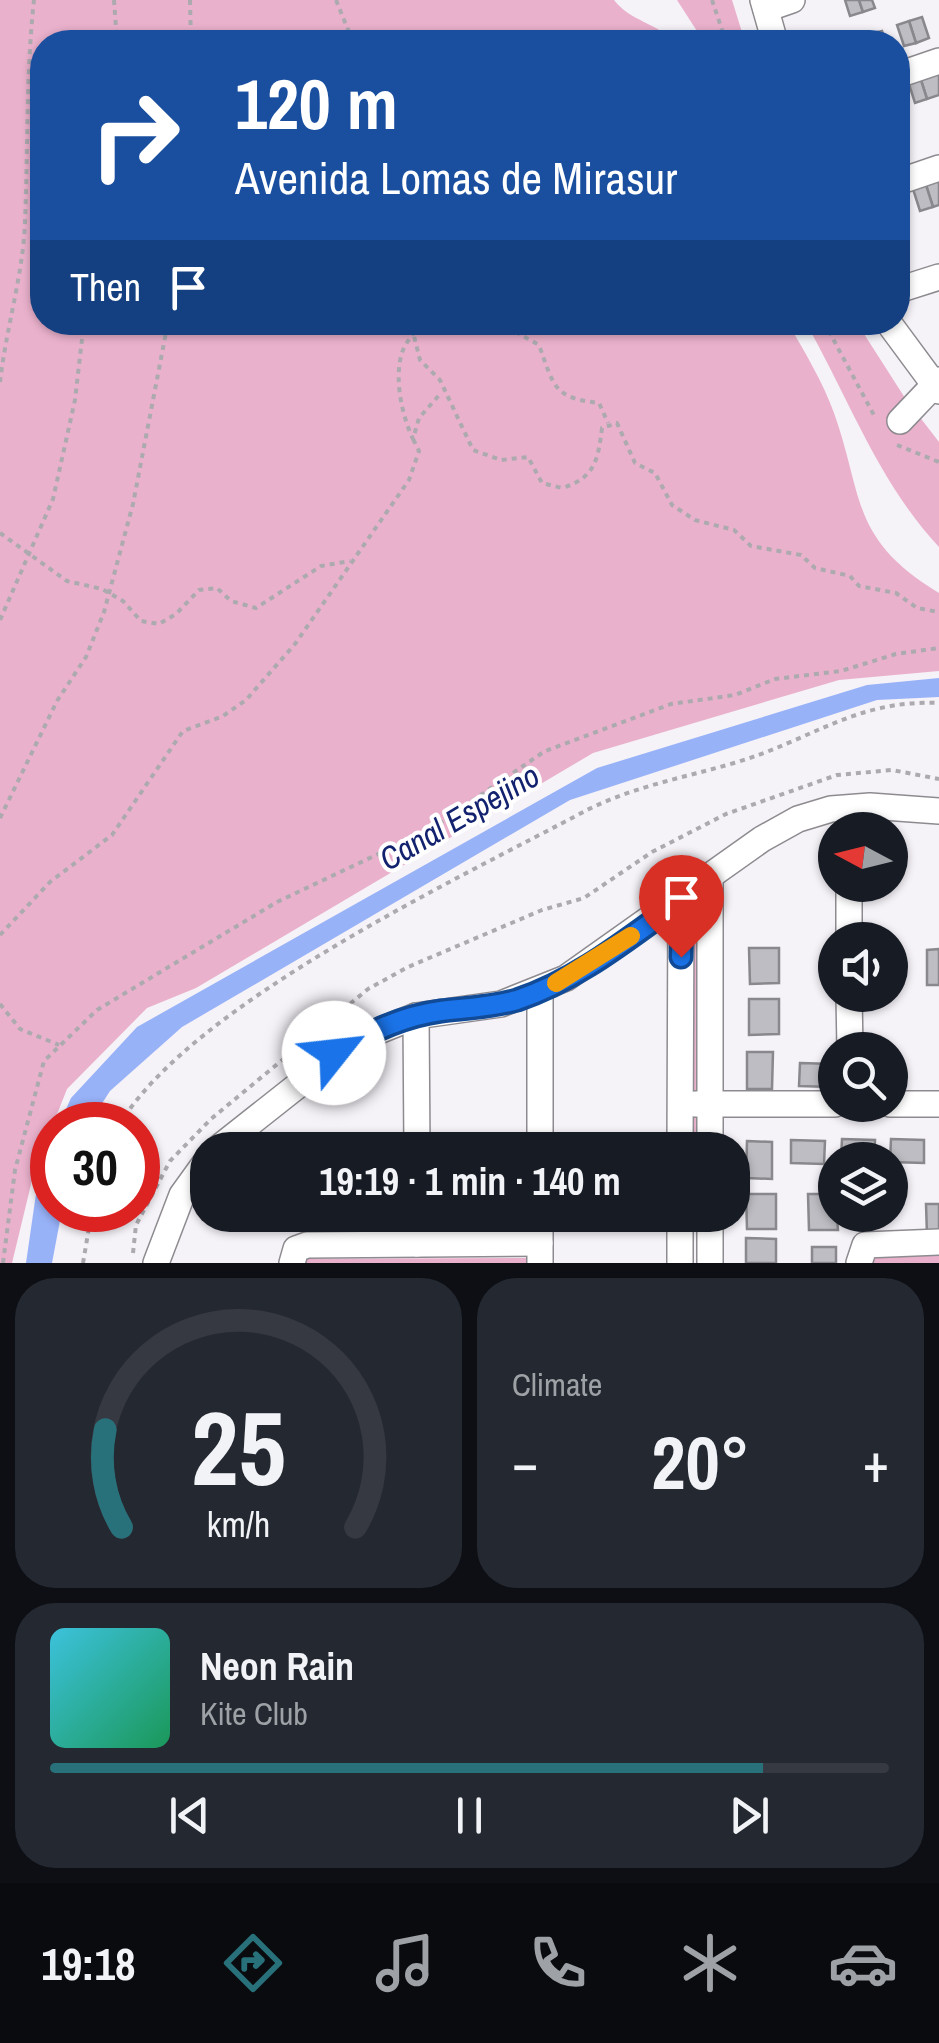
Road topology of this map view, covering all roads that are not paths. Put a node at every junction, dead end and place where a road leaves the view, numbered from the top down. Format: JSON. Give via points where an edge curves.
{"nodes":[{"id":1,"x":792,"y":0,"type":"edge"},
{"id":2,"x":764,"y":4,"type":"edge"},
{"id":3,"x":772,"y":30,"type":"edge"},
{"id":4,"x":939,"y":62,"type":"edge"},
{"id":5,"x":910,"y":72,"type":"edge"},
{"id":6,"x":939,"y":168,"type":"edge"},
{"id":7,"x":910,"y":178,"type":"edge"},
{"id":8,"x":939,"y":276,"type":"edge"},
{"id":9,"x":910,"y":286,"type":"edge"},
{"id":10,"x":898,"y":335,"type":"edge"},
{"id":11,"x":937,"y":384,"type":"edge"},
{"id":12,"x":891,"y":431,"type":"road end"},
{"id":13,"x":939,"y":811,"type":"edge"},
{"id":14,"x":908,"y":813,"type":"edge"},
{"id":15,"x":818,"y":814,"type":"edge"},
{"id":16,"x":710,"y":879,"type":"junction"},
{"id":17,"x":682,"y":900,"type":"junction"},
{"id":18,"x":540,"y":991,"type":"junction"},
{"id":19,"x":416,"y":1016,"type":"junction"},
{"id":20,"x":680,"y":1104,"type":"junction"},
{"id":21,"x":710,"y":1104,"type":"junction"},
{"id":22,"x":818,"y":1104,"type":"edge"},
{"id":23,"x":908,"y":1104,"type":"edge"},
{"id":24,"x":939,"y":1104,"type":"edge"},
{"id":25,"x":238,"y":1132,"type":"edge"},
{"id":26,"x":417,"y":1132,"type":"edge"},
{"id":27,"x":540,"y":1132,"type":"edge"},
{"id":28,"x":680,"y":1132,"type":"edge"},
{"id":29,"x":710,"y":1132,"type":"edge"},
{"id":30,"x":190,"y":1184,"type":"edge"},
{"id":31,"x":418,"y":1232,"type":"edge"},
{"id":32,"x":680,"y":1232,"type":"edge"},
{"id":33,"x":710,"y":1232,"type":"edge"},
{"id":34,"x":939,"y":1242,"type":"edge"},
{"id":35,"x":418,"y":1244,"type":"junction"},
{"id":36,"x":540,"y":1253,"type":"edge"},
{"id":37,"x":156,"y":1263,"type":"edge"},
{"id":38,"x":292,"y":1263,"type":"edge"},
{"id":39,"x":680,"y":1263,"type":"edge"},
{"id":40,"x":710,"y":1263,"type":"edge"},
{"id":41,"x":859,"y":1263,"type":"edge"}],
"edges":[{"from":1,"to":2,"type":"street"},
{"from":2,"to":3,"type":"street"},
{"from":4,"to":5,"type":"street"},
{"from":6,"to":7,"type":"street"},
{"from":8,"to":9,"type":"street"},
{"from":10,"to":11,"type":"street"},
{"from":11,"to":12,"type":"street"},
{"from":13,"to":14,"type":"street"},
{"from":15,"to":16,"type":"street","via":[[779,828]]},
{"from":16,"to":17,"type":"street"},
{"from":16,"to":21,"type":"street"},
{"from":17,"to":18,"type":"street"},
{"from":17,"to":20,"type":"street"},
{"from":18,"to":19,"type":"street","via":[[501,1004]]},
{"from":18,"to":27,"type":"street"},
{"from":19,"to":25,"type":"street","via":[[334,1053]]},
{"from":19,"to":26,"type":"street"},
{"from":20,"to":21,"type":"street"},
{"from":20,"to":28,"type":"street"},
{"from":21,"to":22,"type":"street"},
{"from":21,"to":29,"type":"street"},
{"from":23,"to":24,"type":"street"},
{"from":30,"to":37,"type":"street"},
{"from":31,"to":35,"type":"street"},
{"from":32,"to":39,"type":"street"},
{"from":33,"to":40,"type":"street"},
{"from":34,"to":41,"type":"street","via":[[864,1245]]},
{"from":35,"to":36,"type":"street"},
{"from":35,"to":38,"type":"street","via":[[307,1245],[296,1249]]}]}
